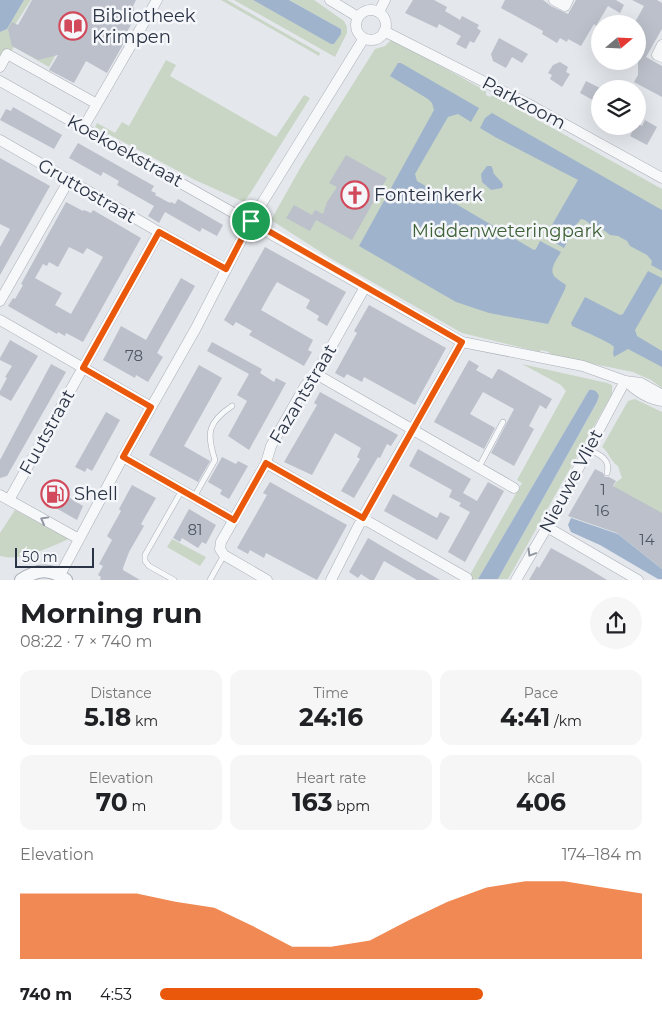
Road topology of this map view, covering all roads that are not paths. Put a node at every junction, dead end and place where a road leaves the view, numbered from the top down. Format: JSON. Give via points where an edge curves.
{"nodes":[{"id":1,"x":157,"y":0,"type":"edge"},
{"id":2,"x":330,"y":0,"type":"edge"},
{"id":3,"x":385,"y":0,"type":"edge"},
{"id":4,"x":554,"y":0,"type":"edge"},
{"id":5,"x":568,"y":0,"type":"edge"},
{"id":6,"x":379,"y":12,"type":"junction"},
{"id":7,"x":358,"y":17,"type":"junction"},
{"id":8,"x":384,"y":31,"type":"junction"},
{"id":9,"x":364,"y":38,"type":"junction"},
{"id":10,"x":662,"y":45,"type":"edge"},
{"id":11,"x":662,"y":58,"type":"edge"},
{"id":12,"x":0,"y":66,"type":"edge"},
{"id":13,"x":0,"y":81,"type":"edge"},
{"id":14,"x":97,"y":104,"type":"junction"},
{"id":15,"x":83,"y":128,"type":"junction"},
{"id":16,"x":0,"y":140,"type":"edge"},
{"id":17,"x":662,"y":178,"type":"edge"},
{"id":18,"x":68,"y":180,"type":"junction"},
{"id":19,"x":251,"y":221,"type":"junction"},
{"id":20,"x":159,"y":232,"type":"junction"},
{"id":21,"x":226,"y":269,"type":"junction"},
{"id":22,"x":364,"y":287,"type":"junction"},
{"id":23,"x":0,"y":301,"type":"edge"},
{"id":24,"x":0,"y":320,"type":"edge"},
{"id":25,"x":462,"y":342,"type":"junction"},
{"id":26,"x":83,"y":368,"type":"junction"},
{"id":27,"x":316,"y":374,"type":"junction"},
{"id":28,"x":625,"y":381,"type":"junction"},
{"id":29,"x":662,"y":400,"type":"edge"},
{"id":30,"x":232,"y":406,"type":"dead end"},
{"id":31,"x":151,"y":407,"type":"junction"},
{"id":32,"x":503,"y":422,"type":"dead end"},
{"id":33,"x":413,"y":430,"type":"junction"},
{"id":34,"x":588,"y":449,"type":"junction"},
{"id":35,"x":123,"y":457,"type":"junction"},
{"id":36,"x":266,"y":463,"type":"junction"},
{"id":37,"x":479,"y":468,"type":"junction"},
{"id":38,"x":607,"y":473,"type":"dead end"},
{"id":39,"x":514,"y":488,"type":"dead end"},
{"id":40,"x":182,"y":490,"type":"junction"},
{"id":41,"x":194,"y":497,"type":"junction"},
{"id":42,"x":5,"y":498,"type":"edge"},
{"id":43,"x":363,"y":518,"type":"junction"},
{"id":44,"x":234,"y":520,"type":"junction"},
{"id":45,"x":547,"y":527,"type":"junction"},
{"id":46,"x":79,"y":539,"type":"junction"},
{"id":47,"x":224,"y":555,"type":"junction"},
{"id":48,"x":63,"y":577,"type":"edge"},
{"id":49,"x":467,"y":578,"type":"dead end"},
{"id":50,"x":22,"y":580,"type":"edge"},
{"id":51,"x":174,"y":580,"type":"edge"},
{"id":52,"x":210,"y":580,"type":"edge"},
{"id":53,"x":267,"y":580,"type":"edge"},
{"id":54,"x":331,"y":580,"type":"edge"},
{"id":55,"x":516,"y":580,"type":"edge"},
{"id":56,"x":638,"y":580,"type":"edge"}],
"edges":[{"from":1,"to":14,"type":"street"},
{"from":2,"to":7,"type":"street"},
{"from":3,"to":6,"type":"street"},
{"from":4,"to":5,"type":"street","via":[[565,6]]},
{"from":6,"to":7,"type":"street","via":[[367,10]]},
{"from":6,"to":8,"type":"street","via":[[384,19]]},
{"from":7,"to":9,"type":"street","via":[[357,30]]},
{"from":8,"to":9,"type":"street","via":[[376,38]]},
{"from":8,"to":17,"type":"street","name":"Parkzoom","via":[[532,106]]},
{"from":9,"to":19,"type":"street"},
{"from":10,"to":11,"type":"street","via":[[657,55]]},
{"from":12,"to":14,"type":"street","via":[[7,54]]},
{"from":13,"to":15,"type":"street","name":"Koekoekstraat"},
{"from":14,"to":15,"type":"street"},
{"from":15,"to":19,"type":"street","name":"Koekoekstraat"},
{"from":16,"to":18,"type":"street","name":"Gruttostraat"},
{"from":18,"to":20,"type":"street","name":"Gruttostraat"},
{"from":18,"to":23,"type":"street"},
{"from":19,"to":21,"type":"street"},
{"from":19,"to":22,"type":"street","name":"Koekoekstraat"},
{"from":20,"to":21,"type":"street","name":"Gruttostraat"},
{"from":20,"to":26,"type":"street","name":"Fuutstraat"},
{"from":21,"to":31,"type":"street"},
{"from":22,"to":25,"type":"street","name":"Koekoekstraat"},
{"from":22,"to":27,"type":"street","name":"Fazantstraat"},
{"from":24,"to":26,"type":"street"},
{"from":25,"to":28,"type":"street","name":"Koekoekstraat","via":[[583,366]]},
{"from":25,"to":33,"type":"street"},
{"from":26,"to":31,"type":"street"},
{"from":26,"to":42,"type":"street","name":"Fuutstraat"},
{"from":27,"to":33,"type":"street"},
{"from":27,"to":36,"type":"street","name":"Fazantstraat","via":[[305,386],[280,429]]},
{"from":28,"to":29,"type":"street","name":"Koekoekstraat","via":[[638,392],[654,400]]},
{"from":28,"to":34,"type":"street","name":"Nieuwe Vliet"},
{"from":30,"to":41,"type":"lane","via":[[213,422],[210,446],[215,460]]},
{"from":31,"to":35,"type":"street"},
{"from":32,"to":37,"type":"lane"},
{"from":33,"to":37,"type":"street"},
{"from":33,"to":43,"type":"street"},
{"from":34,"to":38,"type":"lane","via":[[607,462]]},
{"from":34,"to":45,"type":"street","name":"Nieuwe Vliet"},
{"from":35,"to":40,"type":"street"},
{"from":35,"to":46,"type":"street"},
{"from":36,"to":43,"type":"street"},
{"from":36,"to":44,"type":"street","name":"Fazantstraat"},
{"from":37,"to":39,"type":"street"},
{"from":40,"to":41,"type":"street"},
{"from":40,"to":51,"type":"lane","via":[[145,561]]},
{"from":41,"to":44,"type":"street"},
{"from":46,"to":42,"type":"street","one_way":true},
{"from":43,"to":49,"type":"street"},
{"from":43,"to":54,"type":"street"},
{"from":44,"to":47,"type":"street","name":"Fazantstraat","via":[[221,542],[220,549]]},
{"from":45,"to":55,"type":"street","name":"Nieuwe Vliet","one_way":true},
{"from":45,"to":56,"type":"street"},
{"from":46,"to":48,"type":"street"},
{"from":47,"to":52,"type":"lane"},
{"from":47,"to":53,"type":"street"},
{"from":48,"to":50,"type":"street","via":[[50,571],[40,571]]}]}
